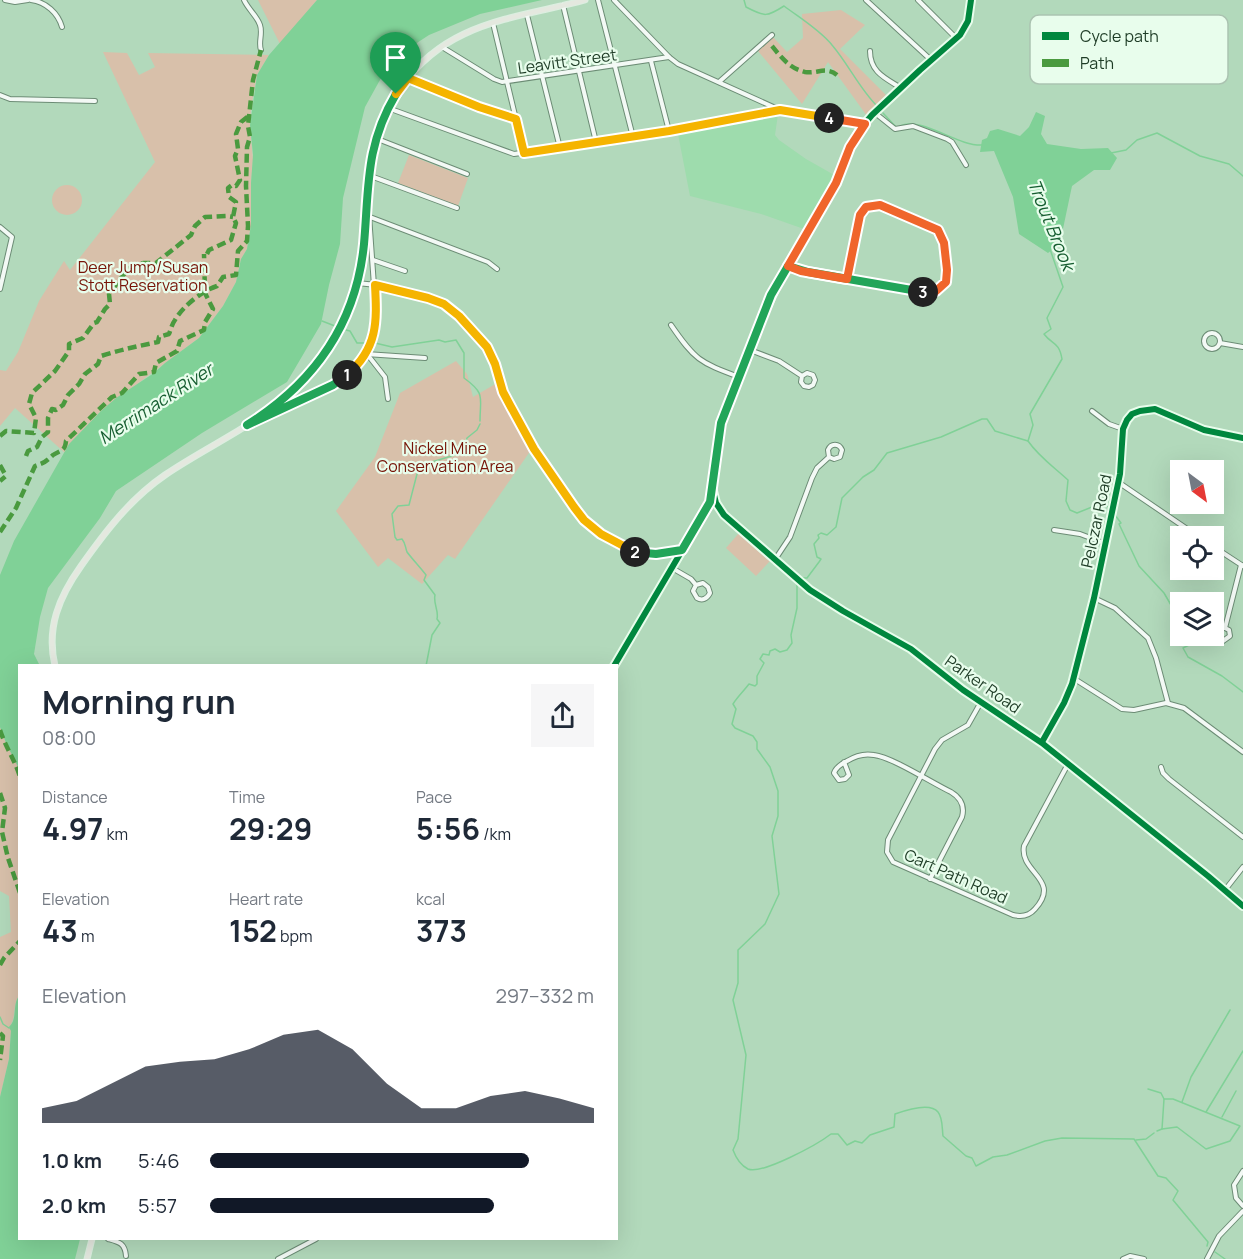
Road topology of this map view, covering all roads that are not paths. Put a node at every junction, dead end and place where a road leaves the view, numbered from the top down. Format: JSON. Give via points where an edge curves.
{"nodes":[{"id":1,"x":5,"y":0,"type":"edge"},
{"id":2,"x":29,"y":0,"type":"edge"},
{"id":3,"x":244,"y":0,"type":"edge"},
{"id":4,"x":585,"y":0,"type":"edge"},
{"id":5,"x":598,"y":0,"type":"edge"},
{"id":6,"x":614,"y":0,"type":"edge"},
{"id":7,"x":866,"y":0,"type":"edge"},
{"id":8,"x":918,"y":0,"type":"edge"},
{"id":9,"x":971,"y":0,"type":"edge"},
{"id":10,"x":562,"y":5,"type":"junction"},
{"id":11,"x":527,"y":15,"type":"junction"},
{"id":12,"x":493,"y":23,"type":"junction"},
{"id":13,"x":62,"y":27,"type":"dead end"},
{"id":14,"x":772,"y":34,"type":"dead end"},
{"id":15,"x":957,"y":39,"type":"junction"},
{"id":16,"x":442,"y":47,"type":"junction"},
{"id":17,"x":261,"y":50,"type":"dead end"},
{"id":18,"x":870,"y":51,"type":"dead end"},
{"id":19,"x":669,"y":57,"type":"junction"},
{"id":20,"x":931,"y":60,"type":"junction"},
{"id":21,"x":651,"y":61,"type":"junction"},
{"id":22,"x":615,"y":66,"type":"junction"},
{"id":23,"x":579,"y":71,"type":"junction"},
{"id":24,"x":542,"y":76,"type":"junction"},
{"id":25,"x":408,"y":78,"type":"junction"},
{"id":26,"x":508,"y":82,"type":"junction"},
{"id":27,"x":718,"y":82,"type":"junction"},
{"id":28,"x":901,"y":88,"type":"junction"},
{"id":29,"x":0,"y":95,"type":"edge"},
{"id":30,"x":94,"y":101,"type":"dead end"},
{"id":31,"x":388,"y":108,"type":"junction"},
{"id":32,"x":780,"y":110,"type":"junction"},
{"id":33,"x":875,"y":112,"type":"junction"},
{"id":34,"x":516,"y":119,"type":"junction"},
{"id":35,"x":865,"y":124,"type":"junction"},
{"id":36,"x":669,"y":131,"type":"junction"},
{"id":37,"x":633,"y":137,"type":"junction"},
{"id":38,"x":375,"y":138,"type":"junction"},
{"id":39,"x":596,"y":142,"type":"junction"},
{"id":40,"x":560,"y":148,"type":"junction"},
{"id":41,"x":524,"y":153,"type":"junction"},
{"id":42,"x":966,"y":165,"type":"dead end"},
{"id":43,"x":467,"y":174,"type":"dead end"},
{"id":44,"x":368,"y":175,"type":"junction"},
{"id":45,"x":367,"y":197,"type":"junction"},
{"id":46,"x":457,"y":208,"type":"dead end"},
{"id":47,"x":370,"y":217,"type":"junction"},
{"id":48,"x":0,"y":227,"type":"edge"},
{"id":49,"x":374,"y":260,"type":"junction"},
{"id":50,"x":788,"y":266,"type":"junction"},
{"id":51,"x":497,"y":269,"type":"dead end"},
{"id":52,"x":405,"y":271,"type":"dead end"},
{"id":53,"x":847,"y":279,"type":"junction"},
{"id":54,"x":357,"y":283,"type":"junction"},
{"id":55,"x":375,"y":285,"type":"junction"},
{"id":56,"x":0,"y":289,"type":"edge"},
{"id":57,"x":671,"y":325,"type":"dead end"},
{"id":58,"x":1220,"y":343,"type":"junction"},
{"id":59,"x":1243,"y":346,"type":"edge"},
{"id":60,"x":750,"y":350,"type":"junction"},
{"id":61,"x":366,"y":354,"type":"junction"},
{"id":62,"x":425,"y":358,"type":"dead end"},
{"id":63,"x":802,"y":376,"type":"dead end"},
{"id":64,"x":739,"y":377,"type":"junction"},
{"id":65,"x":388,"y":399,"type":"dead end"},
{"id":66,"x":1092,"y":411,"type":"dead end"},
{"id":67,"x":247,"y":425,"type":"junction"},
{"id":68,"x":1123,"y":429,"type":"junction"},
{"id":69,"x":1243,"y":438,"type":"edge"},
{"id":70,"x":830,"y":457,"type":"dead end"},
{"id":71,"x":1118,"y":482,"type":"junction"},
{"id":72,"x":713,"y":488,"type":"junction"},
{"id":73,"x":1183,"y":526,"type":"edge"},
{"id":74,"x":1054,"y":530,"type":"dead end"},
{"id":75,"x":1104,"y":543,"type":"junction"},
{"id":76,"x":682,"y":550,"type":"junction"},
{"id":77,"x":1224,"y":553,"type":"edge"},
{"id":78,"x":774,"y":561,"type":"junction"},
{"id":79,"x":1242,"y":565,"type":"edge"},
{"id":80,"x":672,"y":568,"type":"junction"},
{"id":81,"x":696,"y":585,"type":"junction"},
{"id":82,"x":1094,"y":598,"type":"junction"},
{"id":83,"x":1225,"y":628,"type":"dead end"},
{"id":84,"x":55,"y":664,"type":"edge"},
{"id":85,"x":615,"y":664,"type":"edge"},
{"id":86,"x":1073,"y":678,"type":"junction"},
{"id":87,"x":981,"y":702,"type":"junction"},
{"id":88,"x":1168,"y":704,"type":"junction"},
{"id":89,"x":1042,"y":742,"type":"junction"},
{"id":90,"x":1243,"y":752,"type":"edge"},
{"id":91,"x":844,"y":762,"type":"junction"},
{"id":92,"x":1068,"y":764,"type":"junction"},
{"id":93,"x":1161,"y":767,"type":"dead end"},
{"id":94,"x":920,"y":777,"type":"junction"},
{"id":95,"x":1243,"y":837,"type":"edge"},
{"id":96,"x":1243,"y":867,"type":"edge"},
{"id":97,"x":930,"y":879,"type":"junction"},
{"id":98,"x":1225,"y":890,"type":"junction"},
{"id":99,"x":1243,"y":906,"type":"edge"},
{"id":100,"x":1243,"y":1171,"type":"edge"},
{"id":101,"x":1243,"y":1206,"type":"edge"},
{"id":102,"x":1243,"y":1211,"type":"edge"},
{"id":103,"x":92,"y":1240,"type":"edge"},
{"id":104,"x":111,"y":1240,"type":"edge"},
{"id":105,"x":314,"y":1240,"type":"edge"},
{"id":106,"x":126,"y":1256,"type":"dead end"},
{"id":107,"x":87,"y":1259,"type":"edge"},
{"id":108,"x":278,"y":1259,"type":"edge"},
{"id":109,"x":1123,"y":1259,"type":"edge"},
{"id":110,"x":1144,"y":1259,"type":"edge"},
{"id":111,"x":1207,"y":1259,"type":"edge"}],
"edges":[{"from":1,"to":2,"type":"street"},
{"from":2,"to":13,"type":"street","via":[[50,9]]},
{"from":3,"to":17,"type":"street","via":[[260,23]]},
{"from":4,"to":10,"type":"main road"},
{"from":5,"to":22,"type":"street"},
{"from":6,"to":19,"type":"street"},
{"from":7,"to":20,"type":"street"},
{"from":8,"to":15,"type":"street"},
{"from":9,"to":15,"type":"street","via":[[968,21]]},
{"from":10,"to":11,"type":"main road"},
{"from":10,"to":23,"type":"street"},
{"from":11,"to":12,"type":"main road"},
{"from":11,"to":24,"type":"street"},
{"from":12,"to":16,"type":"main road"},
{"from":12,"to":26,"type":"street"},
{"from":14,"to":27,"type":"street"},
{"from":15,"to":20,"type":"street"},
{"from":16,"to":25,"type":"main road"},
{"from":16,"to":26,"type":"street","name":"Leavitt Street","via":[[494,79]]},
{"from":18,"to":28,"type":"street","via":[[870,62],[877,71]]},
{"from":19,"to":21,"type":"street","name":"Leavitt Street"},
{"from":19,"to":27,"type":"street"},
{"from":20,"to":28,"type":"street"},
{"from":21,"to":22,"type":"street","name":"Leavitt Street"},
{"from":21,"to":36,"type":"street"},
{"from":22,"to":23,"type":"street","name":"Leavitt Street"},
{"from":22,"to":37,"type":"street"},
{"from":23,"to":24,"type":"street","name":"Leavitt Street"},
{"from":23,"to":39,"type":"street"},
{"from":24,"to":26,"type":"street","name":"Leavitt Street"},
{"from":24,"to":40,"type":"street"},
{"from":25,"to":31,"type":"main road"},
{"from":25,"to":34,"type":"street"},
{"from":26,"to":34,"type":"street"},
{"from":27,"to":32,"type":"street"},
{"from":28,"to":33,"type":"street"},
{"from":29,"to":30,"type":"street","via":[[10,99]]},
{"from":31,"to":38,"type":"main road"},
{"from":31,"to":41,"type":"street","via":[[507,152]]},
{"from":32,"to":35,"type":"street"},
{"from":32,"to":36,"type":"street"},
{"from":33,"to":35,"type":"street"},
{"from":33,"to":42,"type":"street","via":[[895,129],[913,126],[952,142]]},
{"from":34,"to":41,"type":"street"},
{"from":35,"to":50,"type":"street"},
{"from":36,"to":37,"type":"street"},
{"from":37,"to":39,"type":"street"},
{"from":38,"to":43,"type":"street"},
{"from":38,"to":44,"type":"main road"},
{"from":39,"to":40,"type":"street"},
{"from":40,"to":41,"type":"street"},
{"from":44,"to":45,"type":"main road"},
{"from":44,"to":46,"type":"street"},
{"from":45,"to":47,"type":"street"},
{"from":45,"to":54,"type":"main road"},
{"from":47,"to":49,"type":"street"},
{"from":47,"to":51,"type":"street","via":[[488,262]]},
{"from":48,"to":56,"type":"street","via":[[12,237]]},
{"from":49,"to":52,"type":"street"},
{"from":49,"to":55,"type":"street"},
{"from":50,"to":53,"type":"street"},
{"from":50,"to":60,"type":"street","via":[[771,295]]},
{"from":53,"to":53,"type":"street","via":[[936,291],[946,282],[947,275],[942,236],[936,228],[885,207],[868,206],[860,215]]},
{"from":54,"to":55,"type":"street"},
{"from":54,"to":67,"type":"main road","via":[[340,329],[319,362],[291,394]]},
{"from":55,"to":61,"type":"street","via":[[375,327]]},
{"from":55,"to":76,"type":"street","via":[[444,304],[481,340],[534,449],[588,524],[633,552]]},
{"from":57,"to":64,"type":"street","via":[[700,361]]},
{"from":58,"to":58,"type":"street","via":[[1214,333],[1205,338],[1210,349]]},
{"from":58,"to":59,"type":"street"},
{"from":60,"to":63,"type":"street"},
{"from":60,"to":64,"type":"street"},
{"from":61,"to":62,"type":"street"},
{"from":61,"to":65,"type":"street","via":[[384,377]]},
{"from":61,"to":67,"type":"street","via":[[338,382]]},
{"from":64,"to":72,"type":"street","via":[[721,423]]},
{"from":66,"to":68,"type":"street"},
{"from":67,"to":84,"type":"main road","via":[[166,474],[112,523],[59,602],[52,632]]},
{"from":68,"to":69,"type":"street","via":[[1132,414],[1151,409],[1204,430]]},
{"from":68,"to":71,"type":"street","name":"Pelczar Road"},
{"from":70,"to":78,"type":"street","via":[[812,478],[790,537]]},
{"from":71,"to":73,"type":"street"},
{"from":71,"to":75,"type":"street","name":"Pelczar Road"},
{"from":72,"to":76,"type":"street","via":[[707,507]]},
{"from":72,"to":78,"type":"street","name":"Parker Road","via":[[720,510]]},
{"from":74,"to":75,"type":"street"},
{"from":75,"to":82,"type":"street","name":"Pelczar Road"},
{"from":76,"to":80,"type":"street"},
{"from":77,"to":79,"type":"street"},
{"from":78,"to":87,"type":"street","name":"Parker Road","via":[[826,601],[911,649]]},
{"from":79,"to":83,"type":"street"},
{"from":80,"to":81,"type":"street"},
{"from":80,"to":85,"type":"street"},
{"from":81,"to":81,"type":"street","via":[[695,597],[707,597],[708,587],[703,583]]},
{"from":82,"to":86,"type":"street","name":"Pelczar Road"},
{"from":82,"to":88,"type":"street","via":[[1116,608],[1148,638]]},
{"from":86,"to":88,"type":"street","via":[[1122,709]]},
{"from":86,"to":89,"type":"street","name":"Pelczar Road"},
{"from":87,"to":89,"type":"street","name":"Parker Road"},
{"from":87,"to":94,"type":"street","name":"Cart Path Road","via":[[965,728],[939,742]]},
{"from":88,"to":90,"type":"street","via":[[1188,710]]},
{"from":89,"to":92,"type":"street","name":"Parker Road"},
{"from":91,"to":91,"type":"street","via":[[834,770],[840,780],[849,775]]},
{"from":91,"to":94,"type":"street","via":[[876,755]]},
{"from":92,"to":97,"type":"street","name":"Cart Path Road","via":[[1023,846],[1025,861],[1044,886],[1043,896],[1033,911],[1016,916]]},
{"from":92,"to":98,"type":"street","name":"Parker Road"},
{"from":93,"to":95,"type":"street","via":[[1169,779]]},
{"from":94,"to":97,"type":"street","via":[[954,794],[963,809]]},
{"from":94,"to":97,"type":"street","name":"Cart Path Road","via":[[886,849],[893,862]]},
{"from":96,"to":98,"type":"street"},
{"from":98,"to":99,"type":"street","name":"Parker Road"},
{"from":100,"to":101,"type":"street","via":[[1234,1185],[1236,1198]]},
{"from":102,"to":111,"type":"street","via":[[1219,1236]]},
{"from":103,"to":107,"type":"main road"},
{"from":104,"to":106,"type":"street","via":[[125,1247]]},
{"from":105,"to":108,"type":"street"},
{"from":109,"to":110,"type":"street"}]}
